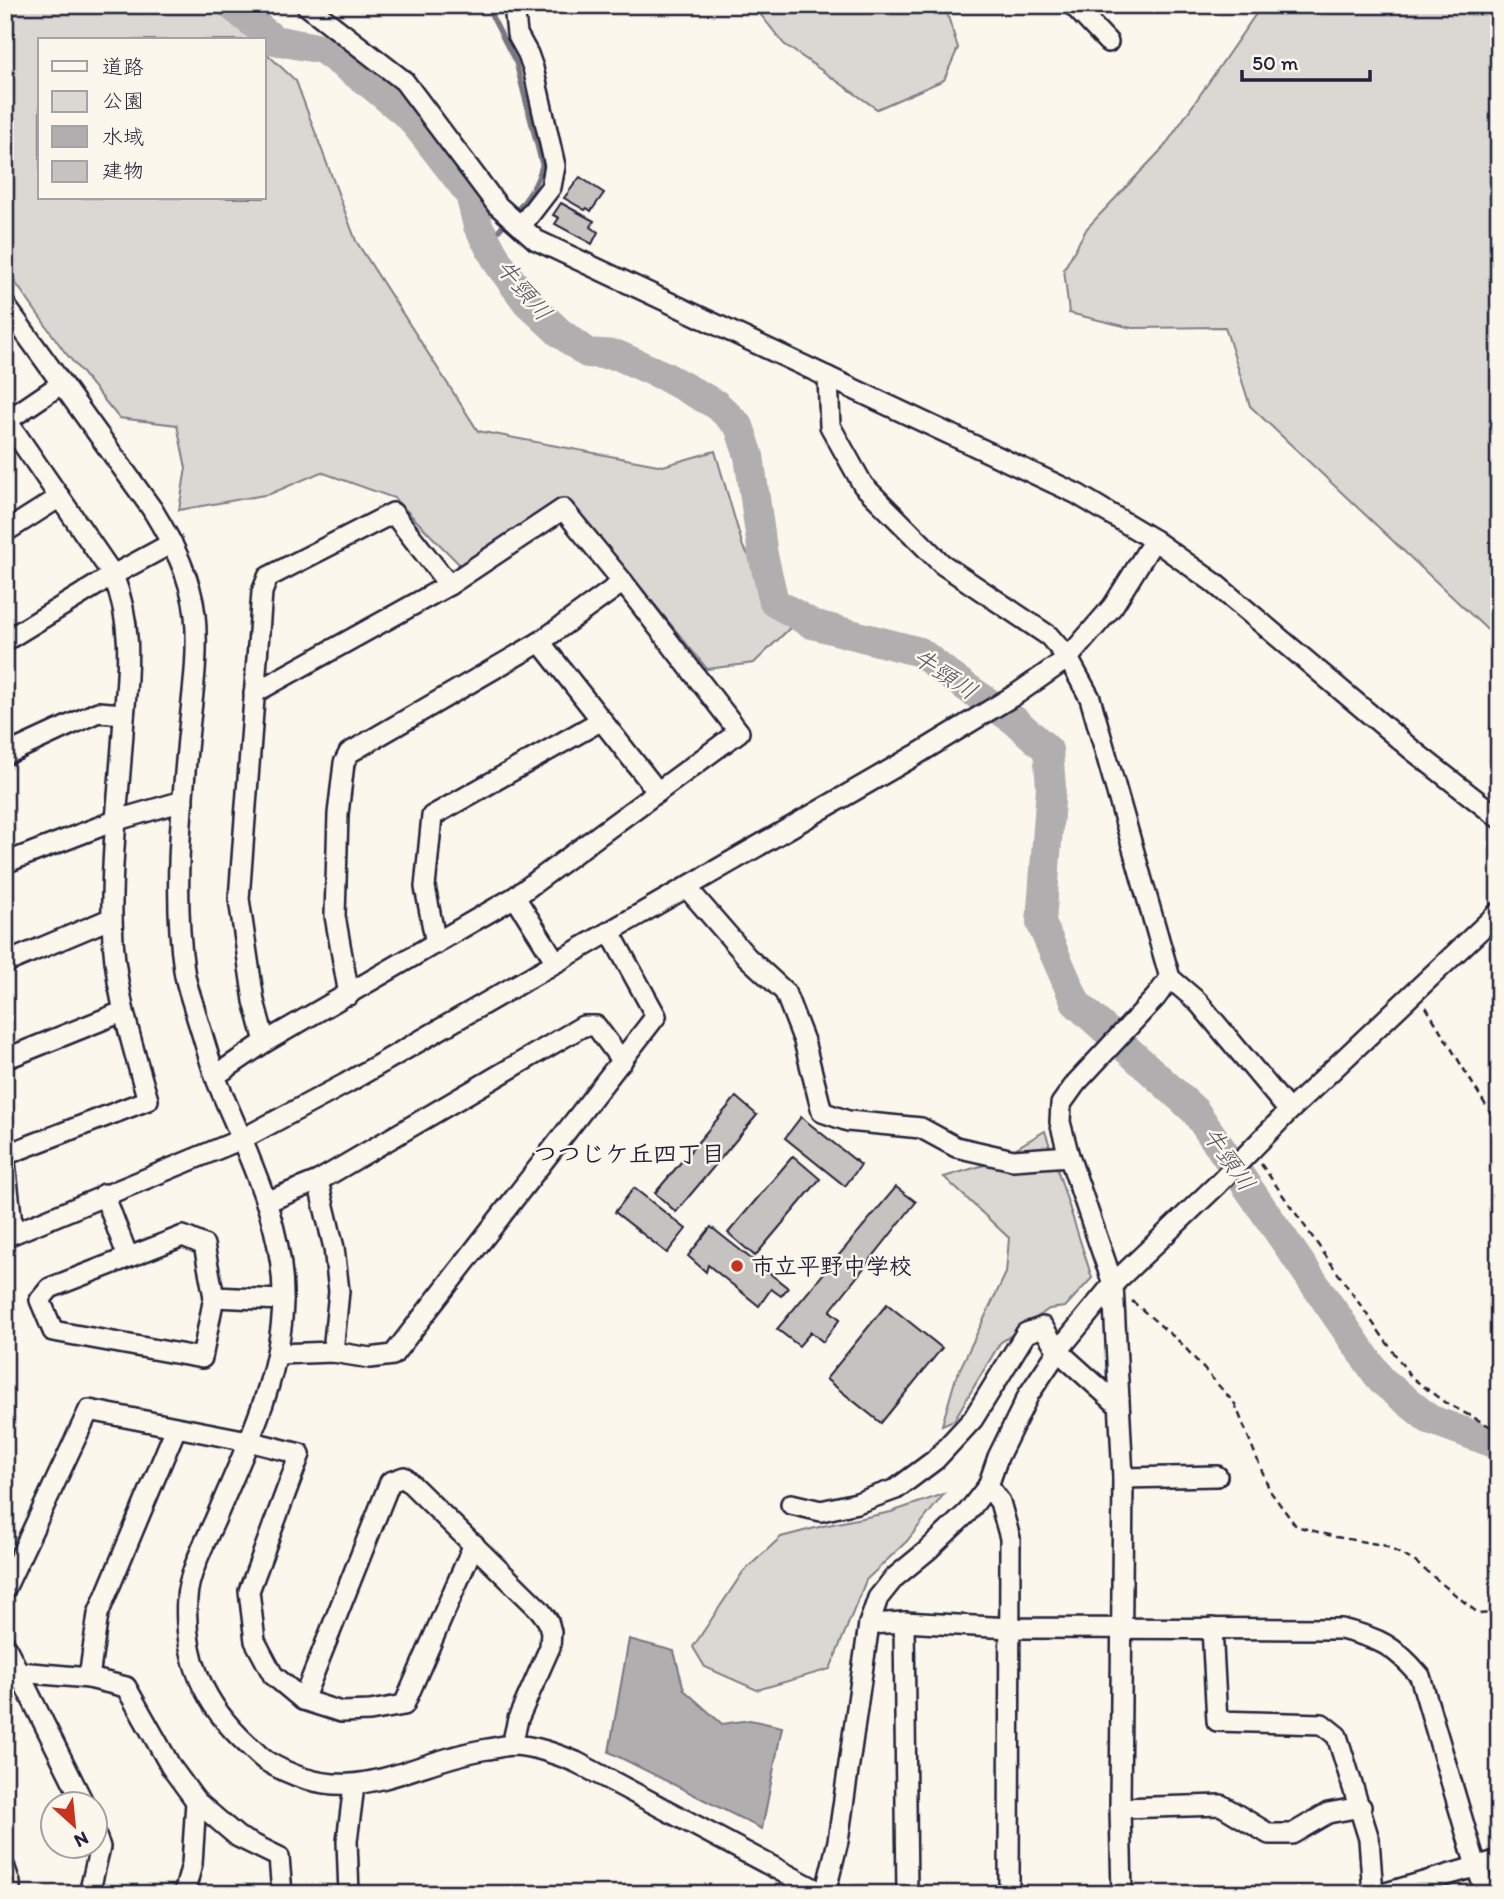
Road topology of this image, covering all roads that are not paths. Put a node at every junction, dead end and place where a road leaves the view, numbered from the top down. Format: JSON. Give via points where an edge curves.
{"nodes":[{"id":1,"x":306,"y":5,"type":"edge"},
{"id":2,"x":514,"y":5,"type":"edge"},
{"id":3,"x":1073,"y":5,"type":"edge"},
{"id":4,"x":1108,"y":42,"type":"dead end"},
{"id":5,"x":521,"y":226,"type":"junction"},
{"id":6,"x":5,"y":305,"type":"edge"},
{"id":7,"x":828,"y":377,"type":"junction"},
{"id":8,"x":61,"y":384,"type":"junction"},
{"id":9,"x":6,"y":421,"type":"edge"},
{"id":10,"x":60,"y":498,"type":"junction"},
{"id":11,"x":5,"y":532,"type":"edge"},
{"id":12,"x":1154,"y":540,"type":"junction"},
{"id":13,"x":172,"y":543,"type":"junction"},
{"id":14,"x":113,"y":575,"type":"junction"},
{"id":15,"x":623,"y":582,"type":"junction"},
{"id":16,"x":450,"y":585,"type":"junction"},
{"id":17,"x":5,"y":640,"type":"edge"},
{"id":18,"x":540,"y":642,"type":"junction"},
{"id":19,"x":1068,"y":658,"type":"junction"},
{"id":20,"x":254,"y":693,"type":"junction"},
{"id":21,"x":124,"y":714,"type":"junction"},
{"id":22,"x":602,"y":720,"type":"junction"},
{"id":23,"x":5,"y":755,"type":"edge"},
{"id":24,"x":658,"y":792,"type":"junction"},
{"id":25,"x":183,"y":801,"type":"junction"},
{"id":26,"x":1499,"y":818,"type":"edge"},
{"id":27,"x":117,"y":820,"type":"junction"},
{"id":28,"x":5,"y":863,"type":"edge"},
{"id":29,"x":687,"y":888,"type":"junction"},
{"id":30,"x":514,"y":897,"type":"junction"},
{"id":31,"x":1499,"y":912,"type":"edge"},
{"id":32,"x":112,"y":918,"type":"junction"},
{"id":33,"x":610,"y":932,"type":"junction"},
{"id":34,"x":436,"y":944,"type":"junction"},
{"id":35,"x":556,"y":962,"type":"junction"},
{"id":36,"x":5,"y":963,"type":"edge"},
{"id":37,"x":1170,"y":978,"type":"junction"},
{"id":38,"x":349,"y":995,"type":"junction"},
{"id":39,"x":122,"y":1012,"type":"junction"},
{"id":40,"x":265,"y":1042,"type":"junction"},
{"id":41,"x":5,"y":1059,"type":"edge"},
{"id":42,"x":622,"y":1061,"type":"junction"},
{"id":43,"x":215,"y":1076,"type":"junction"},
{"id":44,"x":1289,"y":1111,"type":"junction"},
{"id":45,"x":242,"y":1139,"type":"junction"},
{"id":46,"x":5,"y":1155,"type":"edge"},
{"id":47,"x":1069,"y":1156,"type":"junction"},
{"id":48,"x":5,"y":1162,"type":"edge"},
{"id":49,"x":318,"y":1181,"type":"junction"},
{"id":50,"x":104,"y":1195,"type":"junction"},
{"id":51,"x":266,"y":1202,"type":"junction"},
{"id":52,"x":9,"y":1235,"type":"edge"},
{"id":53,"x":128,"y":1257,"type":"junction"},
{"id":54,"x":1113,"y":1283,"type":"junction"},
{"id":55,"x":214,"y":1297,"type":"junction"},
{"id":56,"x":283,"y":1300,"type":"junction"},
{"id":57,"x":1058,"y":1351,"type":"junction"},
{"id":58,"x":333,"y":1352,"type":"junction"},
{"id":59,"x":277,"y":1354,"type":"junction"},
{"id":60,"x":1118,"y":1405,"type":"junction"},
{"id":61,"x":176,"y":1428,"type":"junction"},
{"id":62,"x":248,"y":1441,"type":"junction"},
{"id":63,"x":1217,"y":1476,"type":"dead end"},
{"id":64,"x":1122,"y":1478,"type":"junction"},
{"id":65,"x":988,"y":1486,"type":"junction"},
{"id":66,"x":791,"y":1504,"type":"dead end"},
{"id":67,"x":474,"y":1544,"type":"junction"},
{"id":68,"x":5,"y":1589,"type":"edge"},
{"id":69,"x":904,"y":1622,"type":"junction"},
{"id":70,"x":869,"y":1624,"type":"junction"},
{"id":71,"x":1010,"y":1628,"type":"junction"},
{"id":72,"x":1212,"y":1628,"type":"junction"},
{"id":73,"x":1121,"y":1629,"type":"junction"},
{"id":74,"x":5,"y":1645,"type":"edge"},
{"id":75,"x":19,"y":1672,"type":"junction"},
{"id":76,"x":89,"y":1678,"type":"junction"},
{"id":77,"x":303,"y":1700,"type":"junction"},
{"id":78,"x":512,"y":1745,"type":"junction"},
{"id":79,"x":354,"y":1786,"type":"junction"},
{"id":80,"x":77,"y":1790,"type":"edge"},
{"id":81,"x":196,"y":1801,"type":"junction"},
{"id":82,"x":1361,"y":1807,"type":"junction"},
{"id":83,"x":1120,"y":1808,"type":"junction"},
{"id":84,"x":97,"y":1860,"type":"edge"},
{"id":85,"x":1499,"y":1860,"type":"edge"},
{"id":86,"x":1476,"y":1867,"type":"junction"},
{"id":87,"x":5,"y":1868,"type":"edge"},
{"id":88,"x":10,"y":1894,"type":"edge"},
{"id":89,"x":89,"y":1894,"type":"edge"},
{"id":90,"x":184,"y":1894,"type":"edge"},
{"id":91,"x":282,"y":1894,"type":"edge"},
{"id":92,"x":349,"y":1894,"type":"edge"},
{"id":93,"x":825,"y":1894,"type":"edge"},
{"id":94,"x":907,"y":1894,"type":"edge"},
{"id":95,"x":1009,"y":1894,"type":"edge"},
{"id":96,"x":1122,"y":1894,"type":"edge"},
{"id":97,"x":1373,"y":1894,"type":"edge"},
{"id":98,"x":1382,"y":1894,"type":"edge"},
{"id":99,"x":1487,"y":1894,"type":"edge"}],
"edges":[{"from":1,"to":5,"type":"street","via":[[404,81],[497,205]]},
{"from":2,"to":5,"type":"street","via":[[517,34],[533,68],[555,166],[551,187]]},
{"from":3,"to":4,"type":"street"},
{"from":5,"to":7,"type":"street","via":[[536,240]]},
{"from":6,"to":8,"type":"street"},
{"from":7,"to":12,"type":"street","via":[[1077,494]]},
{"from":7,"to":19,"type":"street","via":[[830,426],[863,485],[942,564],[1049,636]]},
{"from":8,"to":9,"type":"street"},
{"from":8,"to":13,"type":"street"},
{"from":9,"to":10,"type":"street"},
{"from":10,"to":11,"type":"street"},
{"from":10,"to":14,"type":"street"},
{"from":12,"to":19,"type":"street","via":[[1113,606]]},
{"from":12,"to":26,"type":"street","via":[[1213,582]]},
{"from":13,"to":14,"type":"street"},
{"from":13,"to":25,"type":"street","via":[[195,614],[196,661]]},
{"from":14,"to":17,"type":"street"},
{"from":14,"to":21,"type":"street","via":[[124,601],[129,648]]},
{"from":15,"to":16,"type":"street","via":[[563,509]]},
{"from":15,"to":18,"type":"street"},
{"from":15,"to":24,"type":"street","via":[[738,732]]},
{"from":16,"to":20,"type":"street"},
{"from":16,"to":20,"type":"street","via":[[393,513],[268,578],[262,592]]},
{"from":18,"to":22,"type":"street"},
{"from":18,"to":38,"type":"street","via":[[349,753],[338,814],[335,916]]},
{"from":19,"to":29,"type":"street","via":[[961,728]]},
{"from":19,"to":37,"type":"street","via":[[1090,698]]},
{"from":20,"to":40,"type":"street","via":[[239,899]]},
{"from":21,"to":23,"type":"street","via":[[98,712]]},
{"from":21,"to":27,"type":"street"},
{"from":22,"to":24,"type":"street"},
{"from":22,"to":34,"type":"street","via":[[432,816],[425,887]]},
{"from":24,"to":30,"type":"street"},
{"from":25,"to":27,"type":"street"},
{"from":25,"to":43,"type":"street","via":[[179,922],[184,975]]},
{"from":27,"to":28,"type":"street"},
{"from":27,"to":32,"type":"street"},
{"from":29,"to":33,"type":"street"},
{"from":29,"to":47,"type":"street","via":[[747,957],[785,992],[804,1041],[822,1112],[848,1121],[921,1128],[956,1147],[1013,1160]]},
{"from":30,"to":34,"type":"street"},
{"from":30,"to":35,"type":"street"},
{"from":31,"to":44,"type":"street"},
{"from":32,"to":36,"type":"street"},
{"from":32,"to":39,"type":"street"},
{"from":33,"to":35,"type":"street"},
{"from":33,"to":42,"type":"street","via":[[656,1016]]},
{"from":34,"to":38,"type":"street"},
{"from":35,"to":45,"type":"street"},
{"from":37,"to":44,"type":"street","via":[[1198,1002]]},
{"from":37,"to":47,"type":"street","via":[[1060,1104]]},
{"from":38,"to":40,"type":"street"},
{"from":39,"to":41,"type":"street"},
{"from":39,"to":46,"type":"street","via":[[148,1100]]},
{"from":40,"to":43,"type":"street"},
{"from":42,"to":49,"type":"street","via":[[596,1026],[583,1026]]},
{"from":42,"to":58,"type":"street","via":[[393,1355],[370,1359]]},
{"from":43,"to":45,"type":"street"},
{"from":44,"to":54,"type":"street"},
{"from":45,"to":50,"type":"street"},
{"from":45,"to":51,"type":"street"},
{"from":47,"to":54,"type":"street"},
{"from":48,"to":52,"type":"street"},
{"from":49,"to":51,"type":"street"},
{"from":49,"to":58,"type":"street","via":[[339,1291]]},
{"from":50,"to":52,"type":"street"},
{"from":50,"to":53,"type":"street"},
{"from":51,"to":56,"type":"street","via":[[279,1254]]},
{"from":53,"to":55,"type":"street","via":[[184,1236],[204,1245]]},
{"from":53,"to":55,"type":"street","via":[[50,1289],[40,1300],[53,1331],[202,1358]]},
{"from":54,"to":57,"type":"street"},
{"from":54,"to":60,"type":"street"},
{"from":55,"to":56,"type":"street"},
{"from":56,"to":59,"type":"street"},
{"from":57,"to":60,"type":"street"},
{"from":57,"to":65,"type":"street","via":[[1029,1394]]},
{"from":57,"to":66,"type":"street","via":[[1043,1327],[1026,1333],[973,1419],[935,1460],[896,1489],[821,1511]]},
{"from":58,"to":59,"type":"street"},
{"from":59,"to":62,"type":"street","via":[[266,1400]]},
{"from":60,"to":64,"type":"street"},
{"from":61,"to":62,"type":"street"},
{"from":61,"to":68,"type":"street","via":[[89,1410]]},
{"from":61,"to":76,"type":"street","via":[[98,1614]]},
{"from":62,"to":77,"type":"street","via":[[300,1454],[249,1591],[255,1641],[273,1675]]},
{"from":62,"to":79,"type":"street","via":[[187,1595],[190,1647],[203,1691],[225,1724],[265,1760],[308,1780]]},
{"from":63,"to":64,"type":"street"},
{"from":64,"to":73,"type":"street"},
{"from":65,"to":70,"type":"street","via":[[967,1513],[894,1577],[878,1598]]},
{"from":65,"to":71,"type":"street","via":[[1000,1502],[1010,1538]]},
{"from":67,"to":77,"type":"street","via":[[404,1705],[341,1712]]},
{"from":67,"to":77,"type":"street","via":[[404,1477],[390,1482]]},
{"from":67,"to":78,"type":"street","via":[[540,1610],[551,1632],[550,1647],[518,1718]]},
{"from":69,"to":70,"type":"street"},
{"from":69,"to":71,"type":"street"},
{"from":69,"to":94,"type":"street"},
{"from":70,"to":93,"type":"street","via":[[838,1841]]},
{"from":71,"to":73,"type":"street"},
{"from":71,"to":95,"type":"street"},
{"from":72,"to":73,"type":"street"},
{"from":72,"to":82,"type":"street","via":[[1217,1721],[1322,1724],[1337,1736]]},
{"from":72,"to":86,"type":"street","via":[[1341,1629],[1403,1655],[1420,1676]]},
{"from":73,"to":83,"type":"street"},
{"from":74,"to":75,"type":"street"},
{"from":75,"to":76,"type":"street"},
{"from":75,"to":80,"type":"street"},
{"from":76,"to":81,"type":"street","via":[[127,1687],[171,1768]]},
{"from":78,"to":79,"type":"street","via":[[465,1753]]},
{"from":78,"to":93,"type":"street","via":[[576,1762]]},
{"from":79,"to":92,"type":"street","via":[[347,1841]]},
{"from":81,"to":90,"type":"street","via":[[192,1864]]},
{"from":81,"to":91,"type":"street","via":[[238,1838],[279,1857]]},
{"from":82,"to":83,"type":"street","via":[[1328,1812],[1292,1834],[1269,1834],[1221,1805]]},
{"from":82,"to":97,"type":"street","via":[[1369,1839]]},
{"from":83,"to":96,"type":"street"},
{"from":84,"to":89,"type":"street"},
{"from":85,"to":86,"type":"street"},
{"from":86,"to":98,"type":"street"},
{"from":86,"to":99,"type":"street"},
{"from":87,"to":88,"type":"street"}]}
